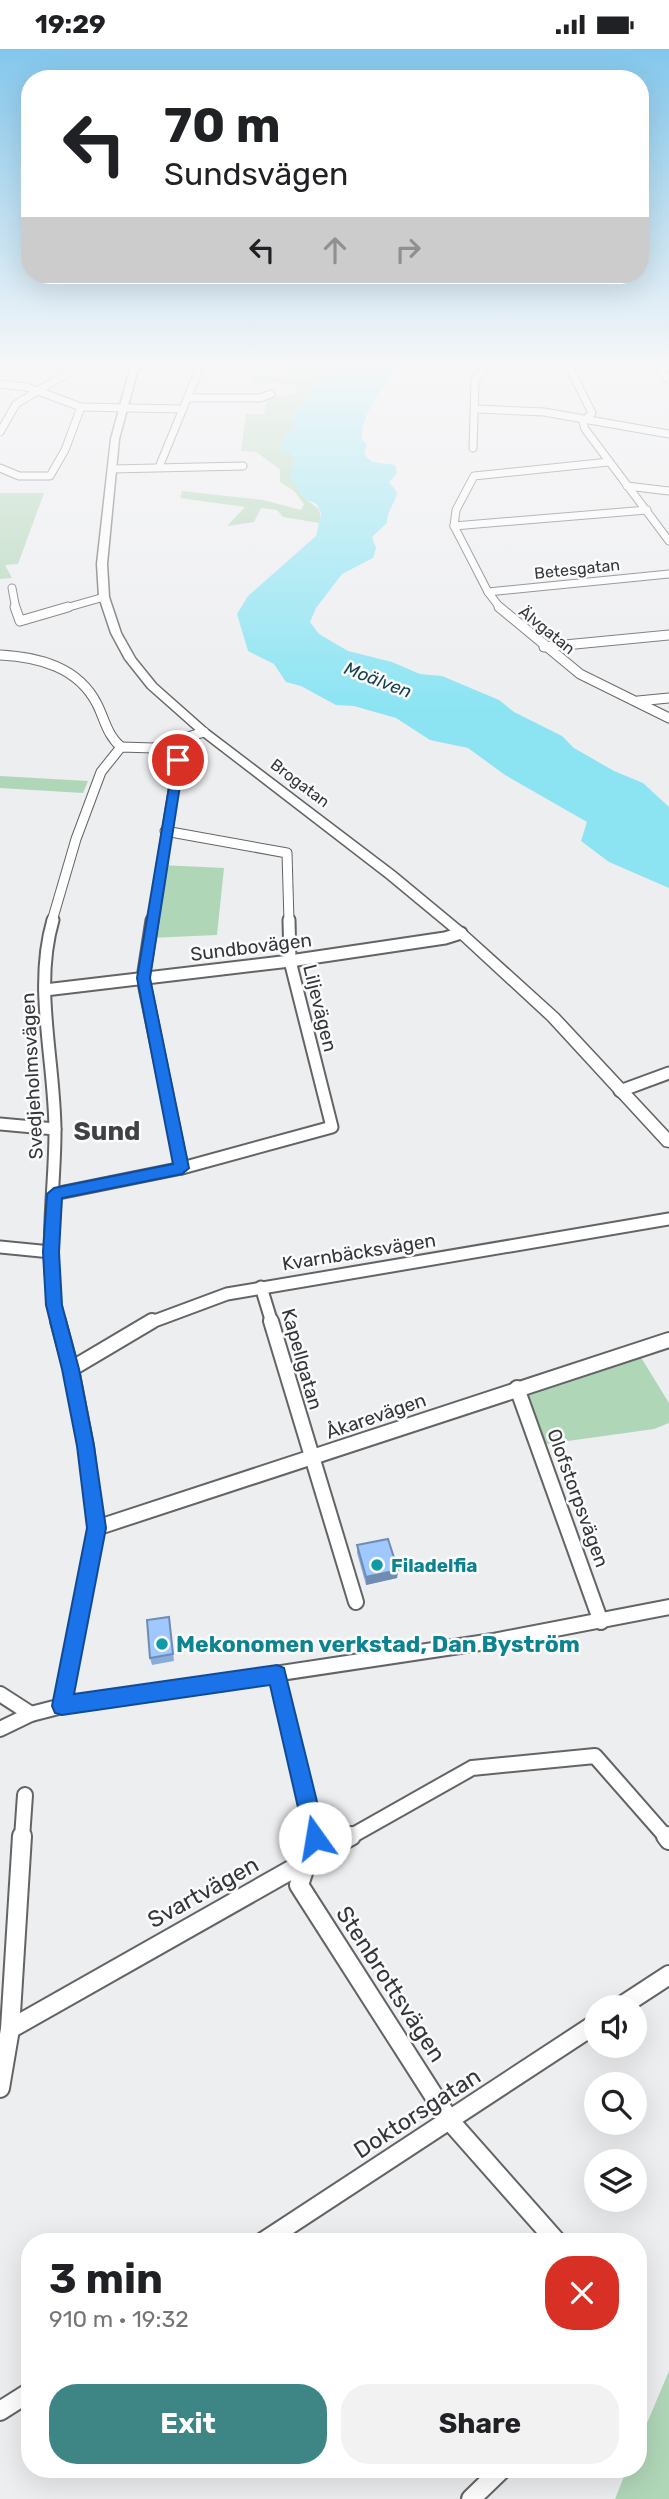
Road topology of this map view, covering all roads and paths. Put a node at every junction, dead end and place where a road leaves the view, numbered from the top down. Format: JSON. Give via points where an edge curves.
{"nodes":[{"id":1,"x":111,"y":479,"type":"edge"},
{"id":2,"x":472,"y":479,"type":"edge"},
{"id":3,"x":622,"y":479,"type":"edge"},
{"id":4,"x":627,"y":486,"type":"junction"},
{"id":5,"x":669,"y":491,"type":"edge"},
{"id":6,"x":646,"y":510,"type":"junction"},
{"id":7,"x":454,"y":526,"type":"junction"},
{"id":8,"x":669,"y":541,"type":"edge"},
{"id":9,"x":669,"y":574,"type":"edge"},
{"id":10,"x":12,"y":588,"type":"dead end"},
{"id":11,"x":488,"y":591,"type":"junction"},
{"id":12,"x":104,"y":597,"type":"junction"},
{"id":13,"x":669,"y":635,"type":"edge"},
{"id":14,"x":544,"y":647,"type":"junction"},
{"id":15,"x":0,"y":656,"type":"edge"},
{"id":16,"x":669,"y":698,"type":"edge"},
{"id":17,"x":636,"y":701,"type":"junction"},
{"id":18,"x":669,"y":718,"type":"edge"},
{"id":19,"x":204,"y":732,"type":"junction"},
{"id":20,"x":121,"y":747,"type":"junction"},
{"id":21,"x":178,"y":760,"type":"dead end"},
{"id":22,"x":165,"y":831,"type":"junction"},
{"id":23,"x":461,"y":933,"type":"junction"},
{"id":24,"x":290,"y":961,"type":"junction"},
{"id":25,"x":143,"y":978,"type":"junction"},
{"id":26,"x":45,"y":990,"type":"junction"},
{"id":27,"x":669,"y":1073,"type":"edge"},
{"id":28,"x":621,"y":1091,"type":"junction"},
{"id":29,"x":0,"y":1124,"type":"edge"},
{"id":30,"x":55,"y":1129,"type":"junction"},
{"id":31,"x":669,"y":1142,"type":"edge"},
{"id":32,"x":182,"y":1168,"type":"junction"},
{"id":33,"x":54,"y":1194,"type":"junction"},
{"id":34,"x":669,"y":1219,"type":"edge"},
{"id":35,"x":0,"y":1247,"type":"edge"},
{"id":36,"x":51,"y":1252,"type":"junction"},
{"id":37,"x":261,"y":1287,"type":"junction"},
{"id":38,"x":669,"y":1340,"type":"edge"},
{"id":39,"x":71,"y":1369,"type":"junction"},
{"id":40,"x":517,"y":1388,"type":"junction"},
{"id":41,"x":311,"y":1458,"type":"junction"},
{"id":42,"x":96,"y":1528,"type":"junction"},
{"id":43,"x":356,"y":1602,"type":"dead end"},
{"id":44,"x":669,"y":1607,"type":"edge"},
{"id":45,"x":601,"y":1622,"type":"junction"},
{"id":46,"x":277,"y":1675,"type":"junction"},
{"id":47,"x":0,"y":1694,"type":"edge"},
{"id":48,"x":62,"y":1706,"type":"junction"},
{"id":49,"x":31,"y":1714,"type":"junction"},
{"id":50,"x":0,"y":1729,"type":"edge"},
{"id":51,"x":25,"y":1795,"type":"dead end"},
{"id":52,"x":669,"y":1840,"type":"edge"},
{"id":53,"x":305,"y":1862,"type":"junction"},
{"id":54,"x":669,"y":1975,"type":"edge"},
{"id":55,"x":638,"y":1995,"type":"edge"},
{"id":56,"x":10,"y":2029,"type":"junction"},
{"id":57,"x":584,"y":2032,"type":"edge"},
{"id":58,"x":0,"y":2088,"type":"edge"},
{"id":59,"x":450,"y":2121,"type":"junction"},
{"id":60,"x":277,"y":2233,"type":"edge"},
{"id":61,"x":549,"y":2233,"type":"edge"},
{"id":62,"x":21,"y":2398,"type":"edge"},
{"id":63,"x":0,"y":2411,"type":"edge"},
{"id":64,"x":493,"y":2478,"type":"edge"},
{"id":65,"x":471,"y":2499,"type":"edge"}],
"edges":[{"from":1,"to":12,"type":"main road","name":"Brogatan","via":[[102,564]]},
{"from":2,"to":7,"type":"street","via":[[456,510]]},
{"from":3,"to":4,"type":"street"},
{"from":4,"to":5,"type":"street"},
{"from":4,"to":6,"type":"street"},
{"from":6,"to":7,"type":"street"},
{"from":6,"to":8,"type":"street"},
{"from":7,"to":11,"type":"street","name":"Älvgatan"},
{"from":9,"to":11,"type":"street","name":"Betesgatan"},
{"from":10,"to":12,"type":"street","via":[[20,621]]},
{"from":11,"to":14,"type":"street","name":"Älvgatan","via":[[507,617]]},
{"from":12,"to":19,"type":"main road","name":"Brogatan","via":[[130,659],[152,686]]},
{"from":13,"to":14,"type":"street"},
{"from":14,"to":17,"type":"street","name":"Älvgatan","via":[[580,674]]},
{"from":15,"to":20,"type":"street","via":[[36,658],[68,671],[95,699],[112,741]]},
{"from":16,"to":17,"type":"street"},
{"from":17,"to":18,"type":"street","name":"Älvgatan"},
{"from":19,"to":20,"type":"street","via":[[153,748]]},
{"from":19,"to":23,"type":"main road","name":"Brogatan"},
{"from":20,"to":26,"type":"street","name":"Svedjeholmsvägen","via":[[101,772],[76,839],[45,947]]},
{"from":21,"to":22,"type":"street"},
{"from":22,"to":24,"type":"street","name":"Liljevägen","via":[[287,853]]},
{"from":22,"to":25,"type":"street"},
{"from":23,"to":24,"type":"street","name":"Sundbovägen"},
{"from":23,"to":28,"type":"main road","name":"Brogatan","via":[[553,1017]]},
{"from":24,"to":25,"type":"street","name":"Sundbovägen"},
{"from":24,"to":32,"type":"street","name":"Liljevägen","via":[[332,1126]]},
{"from":25,"to":26,"type":"street","name":"Sundbovägen"},
{"from":25,"to":32,"type":"street"},
{"from":26,"to":30,"type":"street","name":"Svedjeholmsvägen"},
{"from":27,"to":28,"type":"street"},
{"from":28,"to":31,"type":"main road","name":"Brogatan"},
{"from":29,"to":30,"type":"street"},
{"from":30,"to":33,"type":"street","name":"Svedjeholmsvägen"},
{"from":32,"to":33,"type":"street"},
{"from":33,"to":36,"type":"street","name":"Svedjeholmsvägen"},
{"from":34,"to":37,"type":"street","name":"Kvarnbäcksvägen"},
{"from":35,"to":36,"type":"street"},
{"from":36,"to":39,"type":"street","name":"Svedjeholmsvägen","via":[[54,1305]]},
{"from":37,"to":39,"type":"street","name":"Kvarnbäcksvägen","via":[[154,1320]]},
{"from":37,"to":41,"type":"street","name":"Kapellgatan"},
{"from":38,"to":40,"type":"street","name":"Åkarevägen"},
{"from":39,"to":42,"type":"street","name":"Svedjeholmsvägen"},
{"from":40,"to":41,"type":"street","name":"Åkarevägen"},
{"from":40,"to":45,"type":"street","name":"Olofstorpsvägen"},
{"from":41,"to":42,"type":"street","name":"Åkarevägen"},
{"from":41,"to":43,"type":"street","name":"Kapellgatan"},
{"from":42,"to":48,"type":"street","name":"Svedjeholmsvägen"},
{"from":44,"to":45,"type":"street"},
{"from":45,"to":46,"type":"street"},
{"from":46,"to":48,"type":"street"},
{"from":46,"to":53,"type":"street","name":"Stenbrottsvägen","via":[[315,1838]]},
{"from":47,"to":49,"type":"street"},
{"from":48,"to":49,"type":"street"},
{"from":49,"to":50,"type":"street"},
{"from":51,"to":56,"type":"street"},
{"from":52,"to":53,"type":"street","name":"Svartvägen","via":[[596,1756],[472,1768]]},
{"from":53,"to":56,"type":"street","name":"Svartvägen"},
{"from":53,"to":59,"type":"street","name":"Stenbrottsvägen","via":[[299,1885]]},
{"from":54,"to":55,"type":"street"},
{"from":56,"to":58,"type":"street"},
{"from":57,"to":59,"type":"street","name":"Doktorsgatan"},
{"from":59,"to":60,"type":"street","name":"Doktorsgatan"},
{"from":59,"to":61,"type":"street","name":"Stenbrottsvägen"},
{"from":62,"to":63,"type":"street"},
{"from":64,"to":65,"type":"street"}]}
